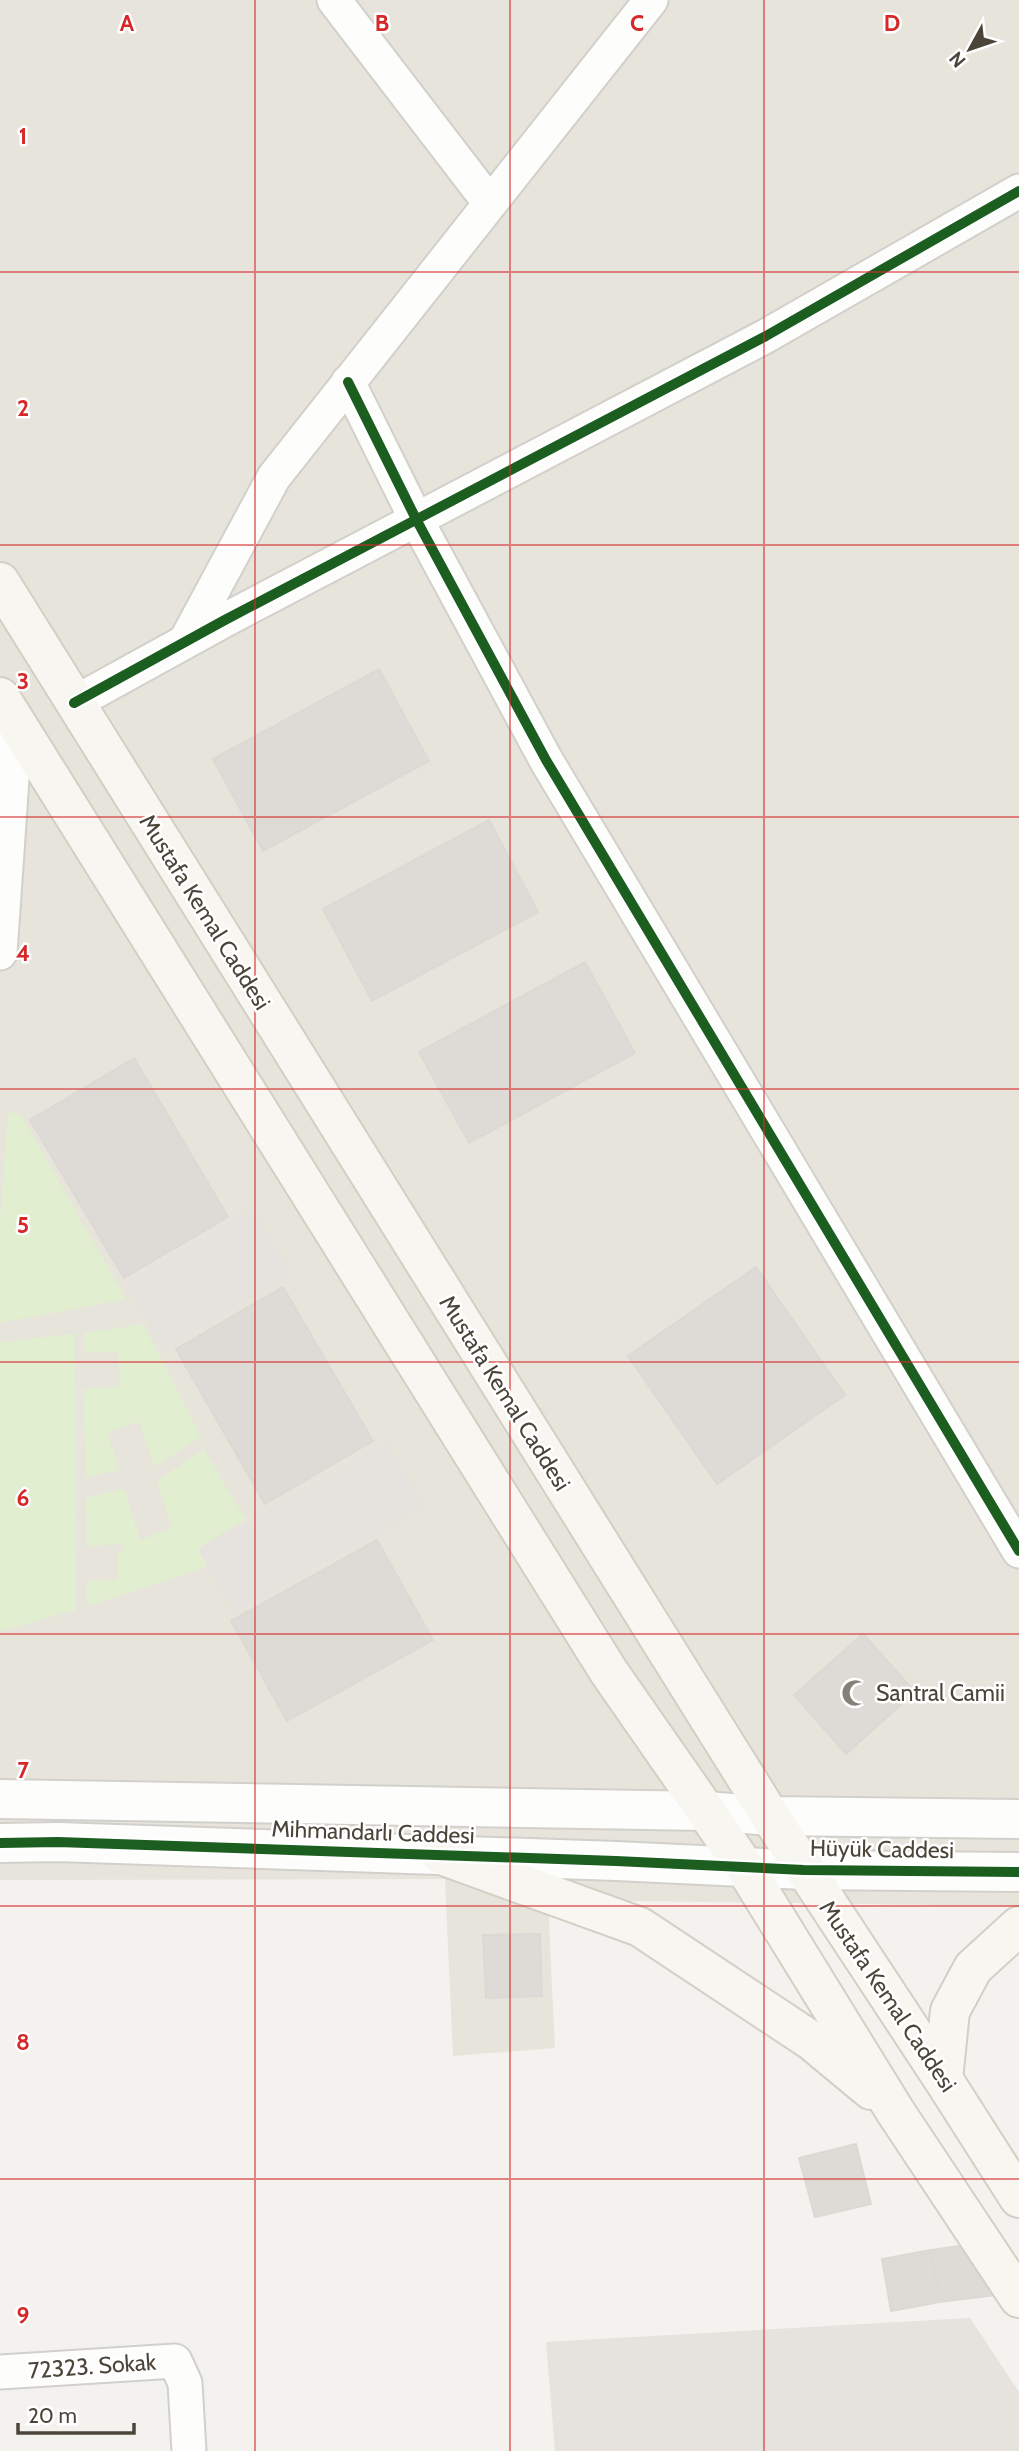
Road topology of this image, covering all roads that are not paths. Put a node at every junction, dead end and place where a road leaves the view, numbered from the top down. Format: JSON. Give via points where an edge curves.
{"nodes":[{"id":1,"x":334,"y":0,"type":"edge"},
{"id":2,"x":651,"y":0,"type":"edge"},
{"id":3,"x":1019,"y":191,"type":"edge"},
{"id":4,"x":489,"y":202,"type":"junction"},
{"id":5,"x":348,"y":382,"type":"junction"},
{"id":6,"x":416,"y":519,"type":"junction"},
{"id":7,"x":0,"y":582,"type":"edge"},
{"id":8,"x":185,"y":642,"type":"junction"},
{"id":9,"x":75,"y":703,"type":"junction"},
{"id":10,"x":8,"y":709,"type":"edge"},
{"id":11,"x":0,"y":953,"type":"edge"},
{"id":12,"x":1019,"y":1551,"type":"edge"},
{"id":13,"x":0,"y":1799,"type":"edge"},
{"id":14,"x":706,"y":1811,"type":"junction"},
{"id":15,"x":770,"y":1816,"type":"junction"},
{"id":16,"x":1019,"y":1819,"type":"edge"},
{"id":17,"x":0,"y":1843,"type":"edge"},
{"id":18,"x":441,"y":1855,"type":"junction"},
{"id":19,"x":744,"y":1866,"type":"junction"},
{"id":20,"x":804,"y":1870,"type":"junction"},
{"id":21,"x":1019,"y":1872,"type":"edge"},
{"id":22,"x":1019,"y":1926,"type":"edge"},
{"id":23,"x":943,"y":2079,"type":"junction"},
{"id":24,"x":895,"y":2110,"type":"junction"},
{"id":25,"x":1019,"y":2198,"type":"edge"},
{"id":26,"x":1019,"y":2298,"type":"edge"},
{"id":27,"x":0,"y":2372,"type":"edge"},
{"id":28,"x":189,"y":2451,"type":"edge"}],
"edges":[{"from":1,"to":4,"type":"street"},
{"from":2,"to":4,"type":"street"},
{"from":3,"to":6,"type":"street","via":[[766,336]]},
{"from":4,"to":5,"type":"street"},
{"from":5,"to":6,"type":"street"},
{"from":5,"to":8,"type":"street","via":[[274,477]]},
{"from":6,"to":8,"type":"street"},
{"from":6,"to":12,"type":"street","via":[[546,760]]},
{"from":7,"to":9,"type":"main road","name":"Mustafa Kemal Caddesi"},
{"from":8,"to":9,"type":"street"},
{"from":9,"to":15,"type":"main road","name":"Mustafa Kemal Caddesi"},
{"from":10,"to":11,"type":"street"},
{"from":10,"to":14,"type":"main road","via":[[609,1672]]},
{"from":13,"to":14,"type":"street","name":"Mihmandarlı Caddesi"},
{"from":14,"to":15,"type":"street","name":"Hüyük Caddesi"},
{"from":14,"to":19,"type":"main road"},
{"from":15,"to":16,"type":"street","name":"Hüyük Caddesi"},
{"from":15,"to":20,"type":"main road","name":"Mustafa Kemal Caddesi"},
{"from":17,"to":18,"type":"street","name":"Mihmandarlı Caddesi"},
{"from":18,"to":19,"type":"street","name":"Mihmandarlı Caddesi"},
{"from":18,"to":24,"type":"main road","via":[[640,1927],[812,2041]]},
{"from":19,"to":20,"type":"street","name":"Hüyük Caddesi"},
{"from":19,"to":24,"type":"main road"},
{"from":20,"to":21,"type":"street","name":"Hüyük Caddesi"},
{"from":20,"to":23,"type":"main road","name":"Mustafa Kemal Caddesi"},
{"from":22,"to":23,"type":"main road","via":[[973,1968],[950,2011]]},
{"from":23,"to":25,"type":"main road","name":"Mustafa Kemal Caddesi"},
{"from":24,"to":26,"type":"main road"},
{"from":27,"to":28,"type":"street","name":"72323. Sokak","via":[[175,2361],[186,2383]]}]}
